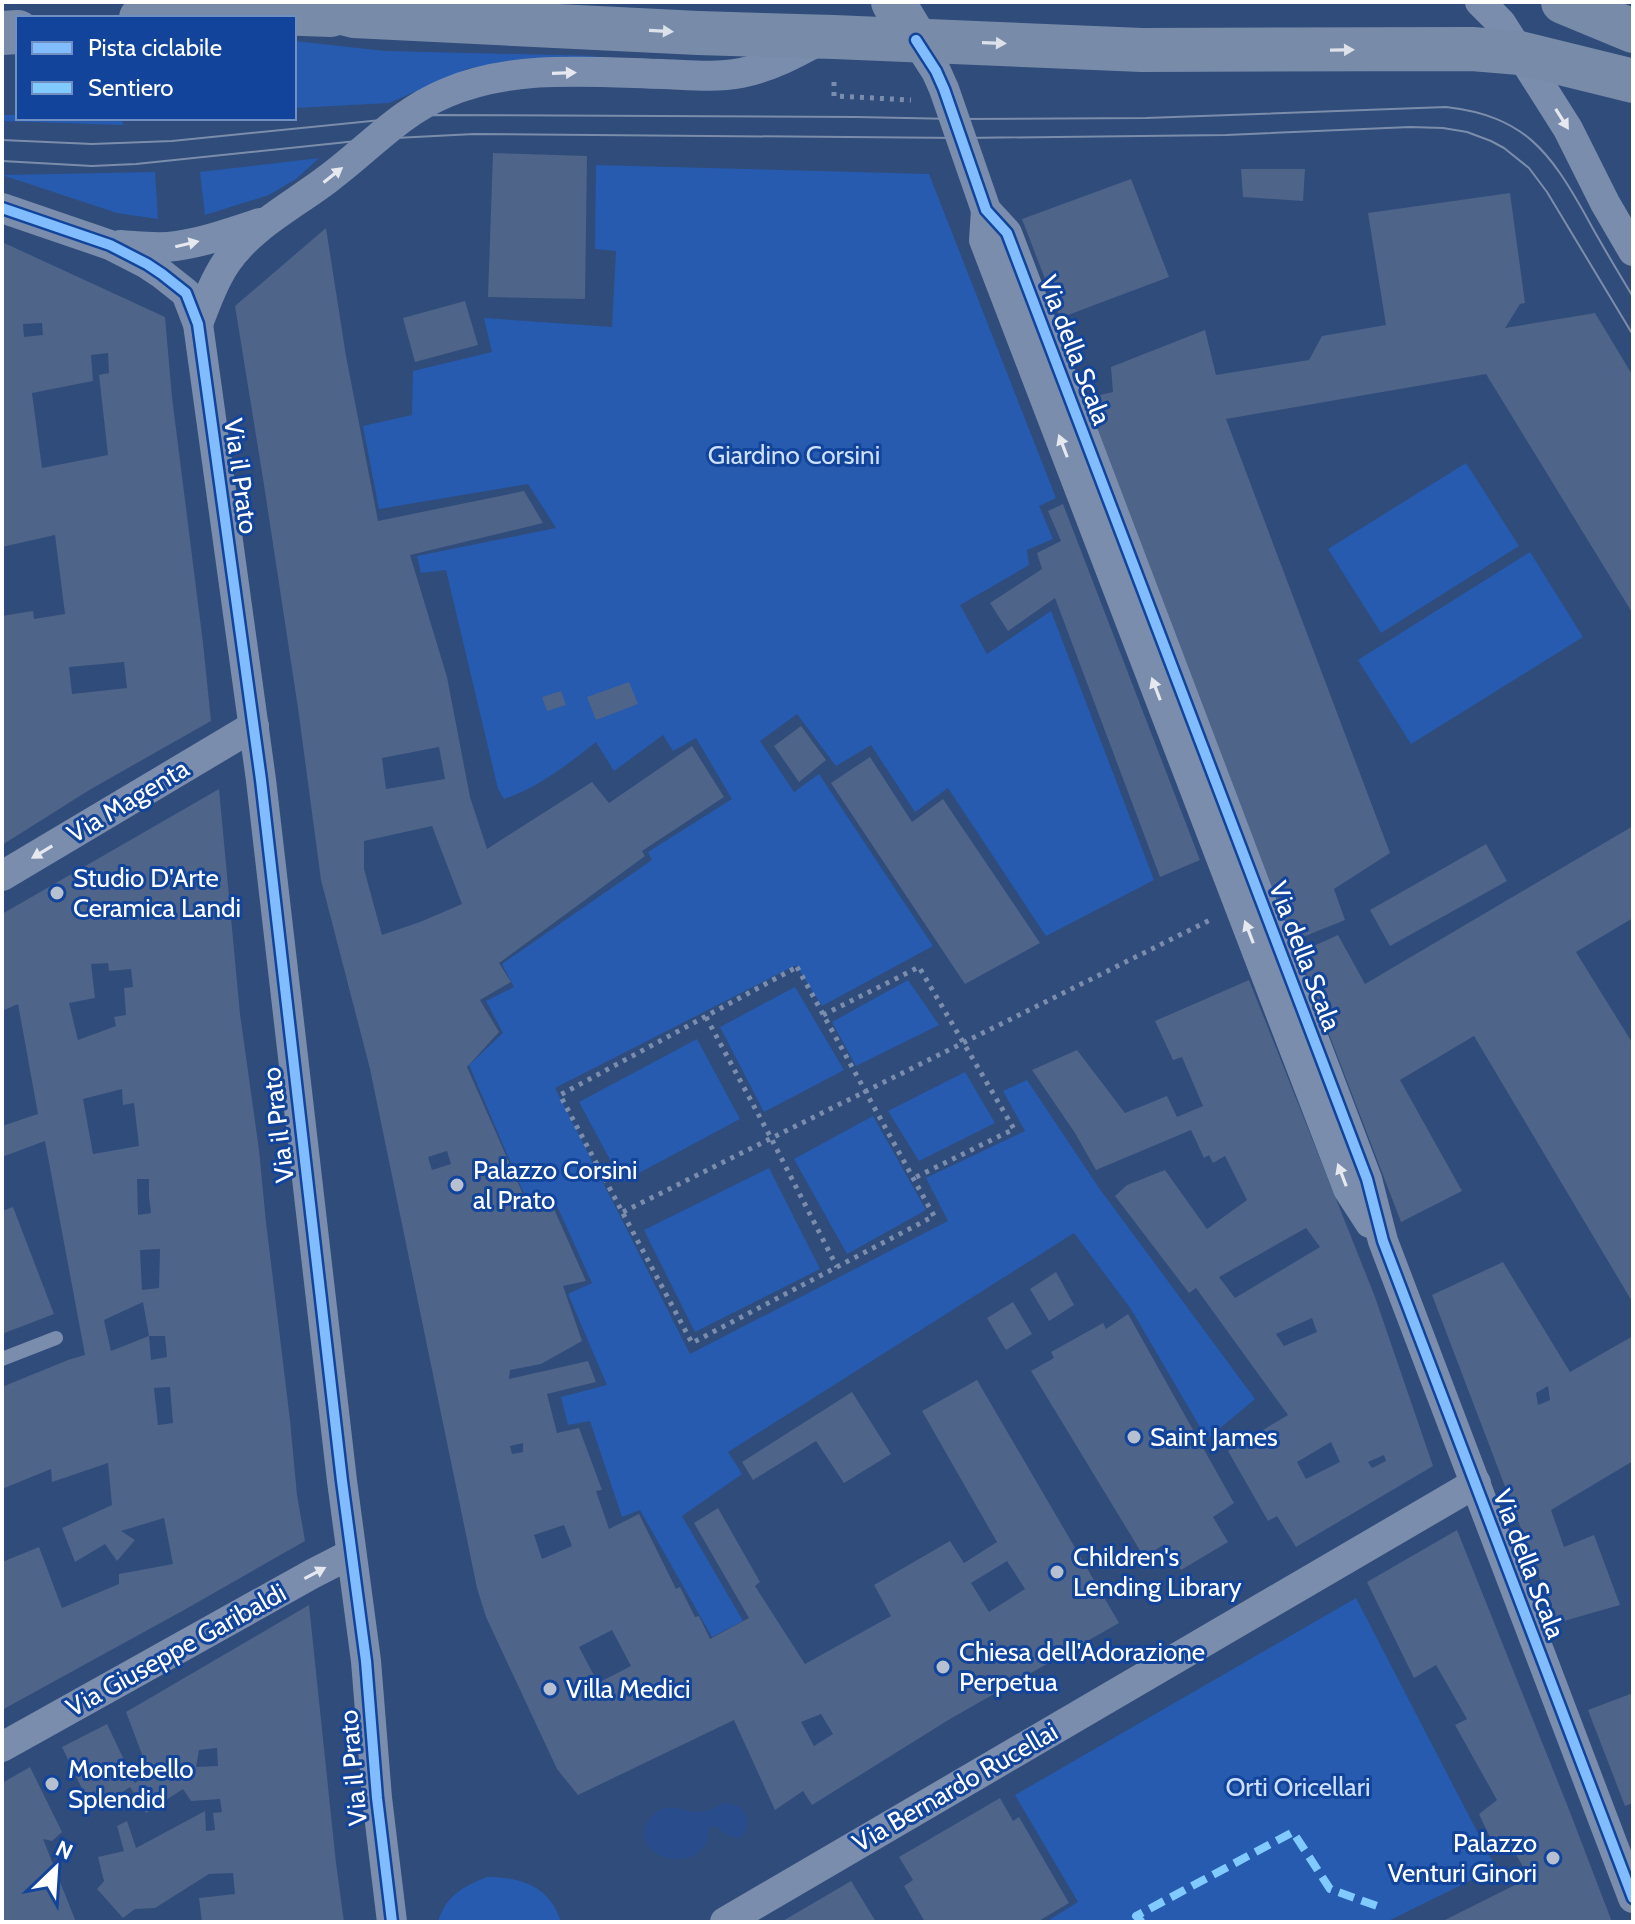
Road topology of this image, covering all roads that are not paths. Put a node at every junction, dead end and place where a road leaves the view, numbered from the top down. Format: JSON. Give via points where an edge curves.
{"nodes":[{"id":1,"x":299,"y":2,"type":"edge"},
{"id":2,"x":576,"y":2,"type":"edge"},
{"id":3,"x":893,"y":2,"type":"edge"},
{"id":4,"x":1480,"y":2,"type":"edge"},
{"id":5,"x":1563,"y":2,"type":"edge"},
{"id":6,"x":163,"y":16,"type":"edge"},
{"id":7,"x":394,"y":18,"type":"junction"},
{"id":8,"x":443,"y":20,"type":"junction"},
{"id":9,"x":1633,"y":31,"type":"edge"},
{"id":10,"x":826,"y":37,"type":"junction"},
{"id":11,"x":916,"y":40,"type":"junction"},
{"id":12,"x":1520,"y":53,"type":"junction"},
{"id":13,"x":1633,"y":81,"type":"edge"},
{"id":14,"x":2,"y":208,"type":"edge"},
{"id":15,"x":269,"y":219,"type":"junction"},
{"id":16,"x":110,"y":245,"type":"junction"},
{"id":17,"x":1633,"y":251,"type":"edge"},
{"id":18,"x":198,"y":324,"type":"junction"},
{"id":19,"x":254,"y":726,"type":"junction"},
{"id":20,"x":2,"y":876,"type":"edge"},
{"id":21,"x":56,"y":1338,"type":"dead end"},
{"id":22,"x":2,"y":1359,"type":"edge"},
{"id":23,"x":1476,"y":1483,"type":"junction"},
{"id":24,"x":351,"y":1554,"type":"junction"},
{"id":25,"x":2,"y":1747,"type":"edge"},
{"id":26,"x":1633,"y":1898,"type":"edge"},
{"id":27,"x":392,"y":1922,"type":"edge"},
{"id":28,"x":725,"y":1922,"type":"edge"}],
"edges":[{"from":1,"to":7,"type":"main road","via":[[354,16]]},
{"from":2,"to":8,"type":"main road"},
{"from":3,"to":11,"type":"main road"},
{"from":4,"to":12,"type":"street"},
{"from":5,"to":9,"type":"main road"},
{"from":6,"to":7,"type":"main road","via":[[217,11]]},
{"from":7,"to":8,"type":"main road"},
{"from":8,"to":10,"type":"main road","one_way":true},
{"from":10,"to":11,"type":"main road"},
{"from":15,"to":10,"type":"street","one_way":true,"via":[[340,170],[402,117],[465,86],[546,73],[739,73],[772,64]]},
{"from":11,"to":12,"type":"main road","one_way":true,"via":[[1142,50]]},
{"from":23,"to":11,"type":"street","name":"Via della Scala","one_way":true,"via":[[1383,1241],[1367,1179],[1007,233],[986,210],[944,89]]},
{"from":12,"to":13,"type":"main road"},
{"from":12,"to":17,"type":"street","one_way":true,"via":[[1568,129]]},
{"from":14,"to":16,"type":"street"},
{"from":16,"to":15,"type":"street","one_way":true,"via":[[177,246]]},
{"from":15,"to":18,"type":"street","via":[[224,266]]},
{"from":16,"to":18,"type":"street","via":[[180,287]]},
{"from":18,"to":19,"type":"street","name":"Via il Prato"},
{"from":19,"to":20,"type":"street","name":"Via Magenta","one_way":true},
{"from":19,"to":24,"type":"street","name":"Via il Prato"},
{"from":21,"to":22,"type":"lane"},
{"from":23,"to":26,"type":"street","name":"Via della Scala"},
{"from":23,"to":28,"type":"street","name":"Via Bernardo Rucellai"},
{"from":25,"to":24,"type":"street","name":"Via Giuseppe Garibaldi","one_way":true},
{"from":24,"to":27,"type":"street","name":"Via il Prato"}]}
